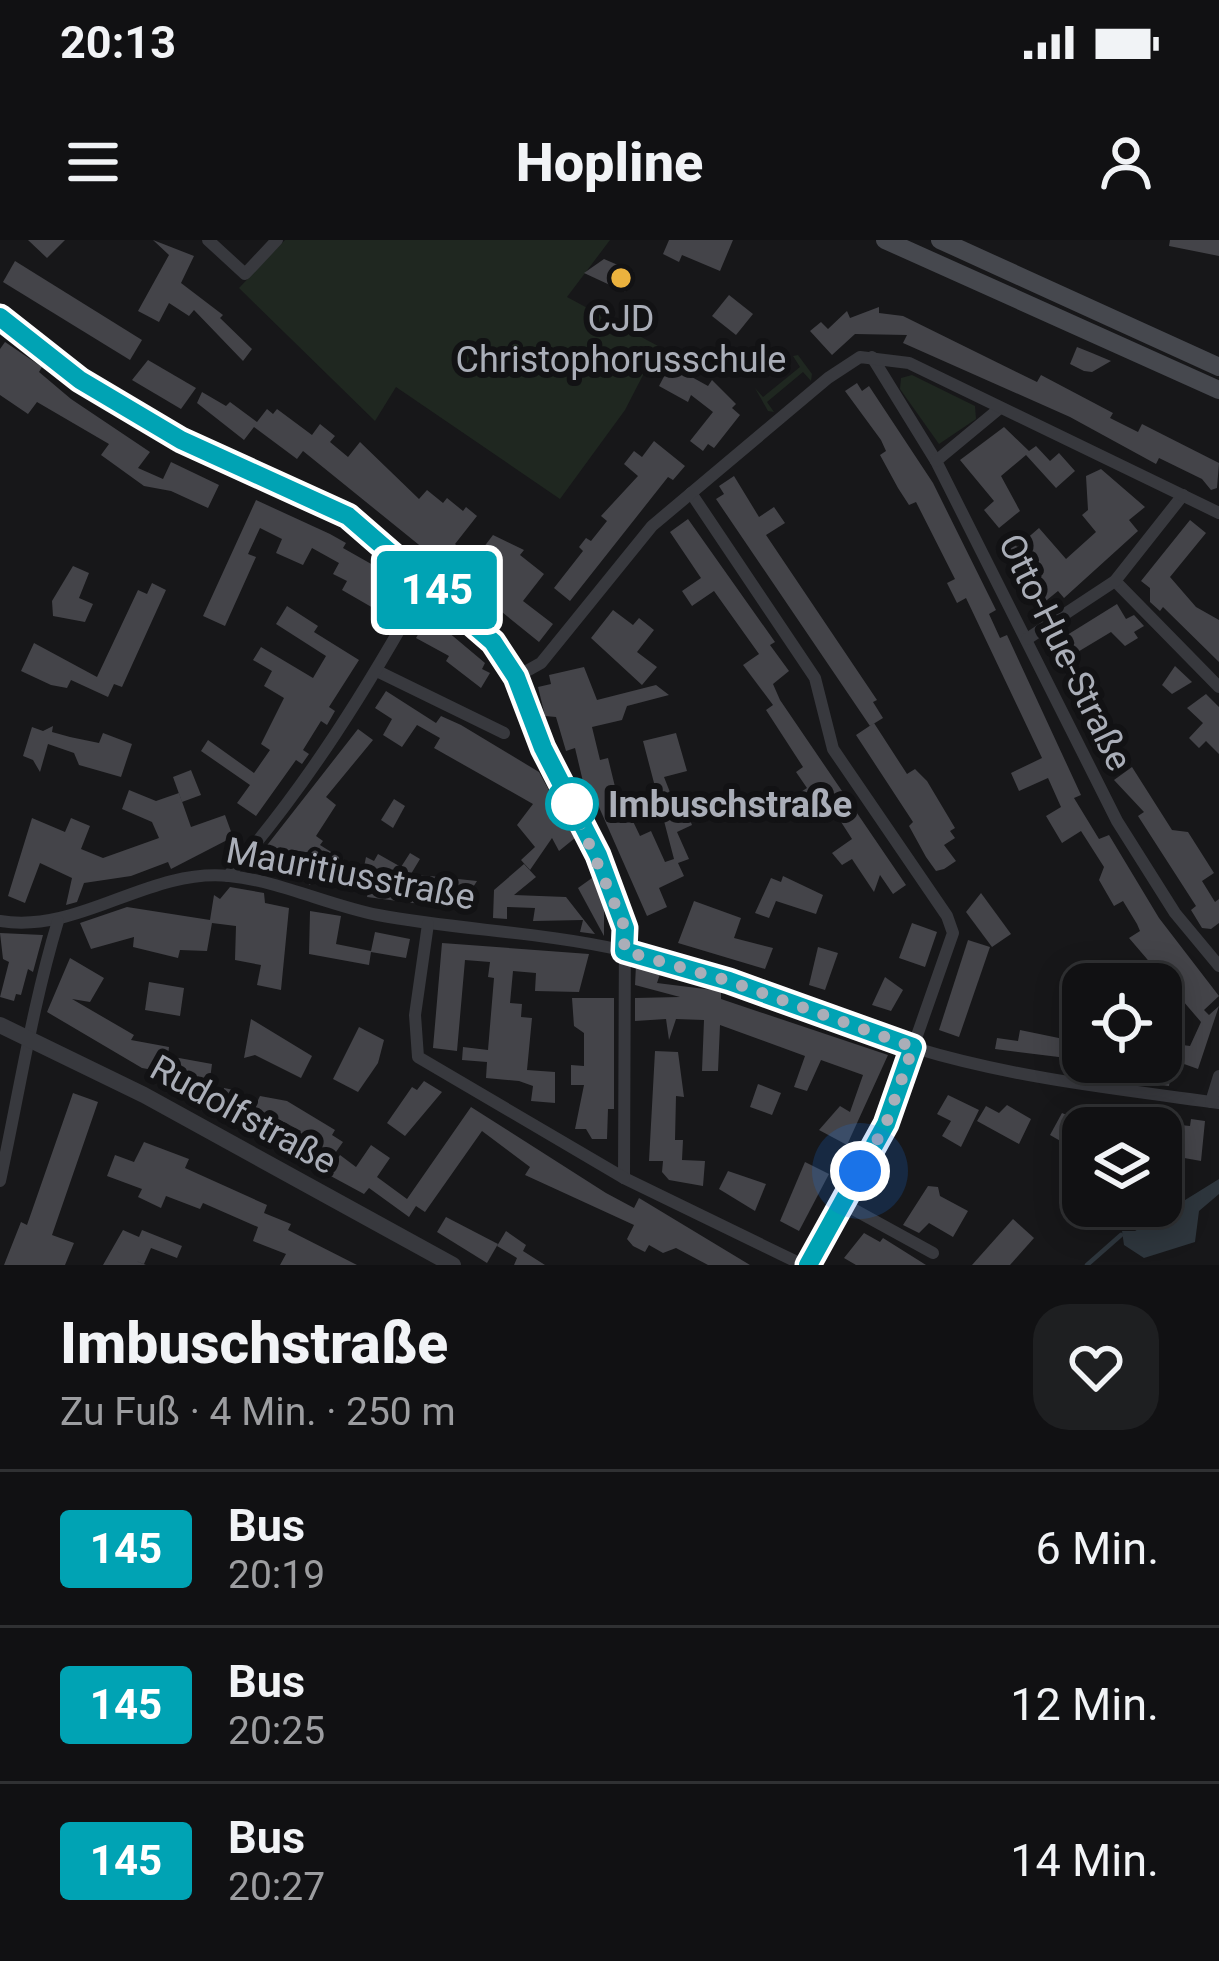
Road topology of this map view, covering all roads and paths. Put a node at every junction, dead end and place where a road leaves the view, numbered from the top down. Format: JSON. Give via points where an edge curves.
{"nodes":[{"id":1,"x":208,"y":240,"type":"edge"},
{"id":2,"x":277,"y":240,"type":"edge"},
{"id":3,"x":885,"y":240,"type":"edge"},
{"id":4,"x":940,"y":240,"type":"edge"},
{"id":5,"x":0,"y":317,"type":"edge"},
{"id":6,"x":872,"y":356,"type":"junction"},
{"id":7,"x":1219,"y":367,"type":"edge"},
{"id":8,"x":1219,"y":390,"type":"edge"},
{"id":9,"x":1000,"y":408,"type":"junction"},
{"id":10,"x":936,"y":461,"type":"junction"},
{"id":11,"x":691,"y":494,"type":"junction"},
{"id":12,"x":1183,"y":495,"type":"junction"},
{"id":13,"x":1219,"y":513,"type":"edge"},
{"id":14,"x":428,"y":581,"type":"junction"},
{"id":15,"x":1115,"y":581,"type":"junction"},
{"id":16,"x":1027,"y":639,"type":"junction"},
{"id":17,"x":377,"y":671,"type":"junction"},
{"id":18,"x":516,"y":677,"type":"junction"},
{"id":19,"x":1219,"y":686,"type":"edge"},
{"id":20,"x":490,"y":706,"type":"dead end"},
{"id":21,"x":467,"y":712,"type":"junction"},
{"id":22,"x":503,"y":733,"type":"dead end"},
{"id":23,"x":228,"y":876,"type":"junction"},
{"id":24,"x":0,"y":921,"type":"edge"},
{"id":25,"x":58,"y":921,"type":"junction"},
{"id":26,"x":428,"y":924,"type":"junction"},
{"id":27,"x":624,"y":951,"type":"junction"},
{"id":28,"x":1219,"y":966,"type":"edge"},
{"id":29,"x":0,"y":1025,"type":"edge"},
{"id":30,"x":28,"y":1036,"type":"junction"},
{"id":31,"x":913,"y":1047,"type":"junction"},
{"id":32,"x":1219,"y":1076,"type":"edge"},
{"id":33,"x":1215,"y":1102,"type":"edge"},
{"id":34,"x":624,"y":1178,"type":"junction"},
{"id":35,"x":0,"y":1181,"type":"edge"},
{"id":36,"x":842,"y":1203,"type":"junction"},
{"id":37,"x":933,"y":1253,"type":"dead end"},
{"id":38,"x":454,"y":1265,"type":"edge"},
{"id":39,"x":806,"y":1265,"type":"edge"}],
"edges":[{"from":1,"to":2,"type":"street","via":[[245,274]]},
{"from":3,"to":8,"type":"main road"},
{"from":4,"to":7,"type":"main road"},
{"from":5,"to":14,"type":"street","via":[[80,380],[181,440],[348,516]]},
{"from":6,"to":9,"type":"street","via":[[909,363]]},
{"from":6,"to":10,"type":"street","name":"Otto-Hue-Straße"},
{"from":6,"to":11,"type":"street","via":[[828,378]]},
{"from":9,"to":10,"type":"street"},
{"from":9,"to":12,"type":"street"},
{"from":10,"to":16,"type":"street","name":"Otto-Hue-Straße"},
{"from":11,"to":18,"type":"street","via":[[640,539],[541,663]]},
{"from":11,"to":31,"type":"street","via":[[815,678],[832,749],[951,923]]},
{"from":12,"to":13,"type":"street"},
{"from":12,"to":15,"type":"street"},
{"from":14,"to":17,"type":"street"},
{"from":14,"to":18,"type":"street","via":[[493,642]]},
{"from":15,"to":16,"type":"street"},
{"from":15,"to":19,"type":"street"},
{"from":16,"to":28,"type":"street","name":"Otto-Hue-Straße","via":[[1117,821]]},
{"from":17,"to":21,"type":"street"},
{"from":17,"to":23,"type":"street"},
{"from":18,"to":27,"type":"street","via":[[598,855],[625,928]]},
{"from":20,"to":21,"type":"street"},
{"from":21,"to":22,"type":"street"},
{"from":23,"to":25,"type":"street","name":"Mauritiusstraße","via":[[166,882]]},
{"from":23,"to":26,"type":"street","name":"Mauritiusstraße"},
{"from":24,"to":25,"type":"street","name":"Mauritiusstraße"},
{"from":25,"to":30,"type":"street"},
{"from":26,"to":27,"type":"street","name":"Mauritiusstraße","via":[[533,932]]},
{"from":26,"to":34,"type":"street","via":[[418,1057]]},
{"from":27,"to":31,"type":"street","name":"Mauritiusstraße"},
{"from":27,"to":34,"type":"street"},
{"from":29,"to":30,"type":"street","name":"Rudolfstraße"},
{"from":30,"to":35,"type":"street"},
{"from":30,"to":38,"type":"street","name":"Rudolfstraße"},
{"from":31,"to":33,"type":"street","name":"Mauritiusstraße","via":[[1042,1079]]},
{"from":31,"to":36,"type":"street","via":[[886,1124]]},
{"from":32,"to":33,"type":"street"},
{"from":34,"to":39,"type":"street"},
{"from":36,"to":37,"type":"street"},
{"from":36,"to":39,"type":"street"}]}
